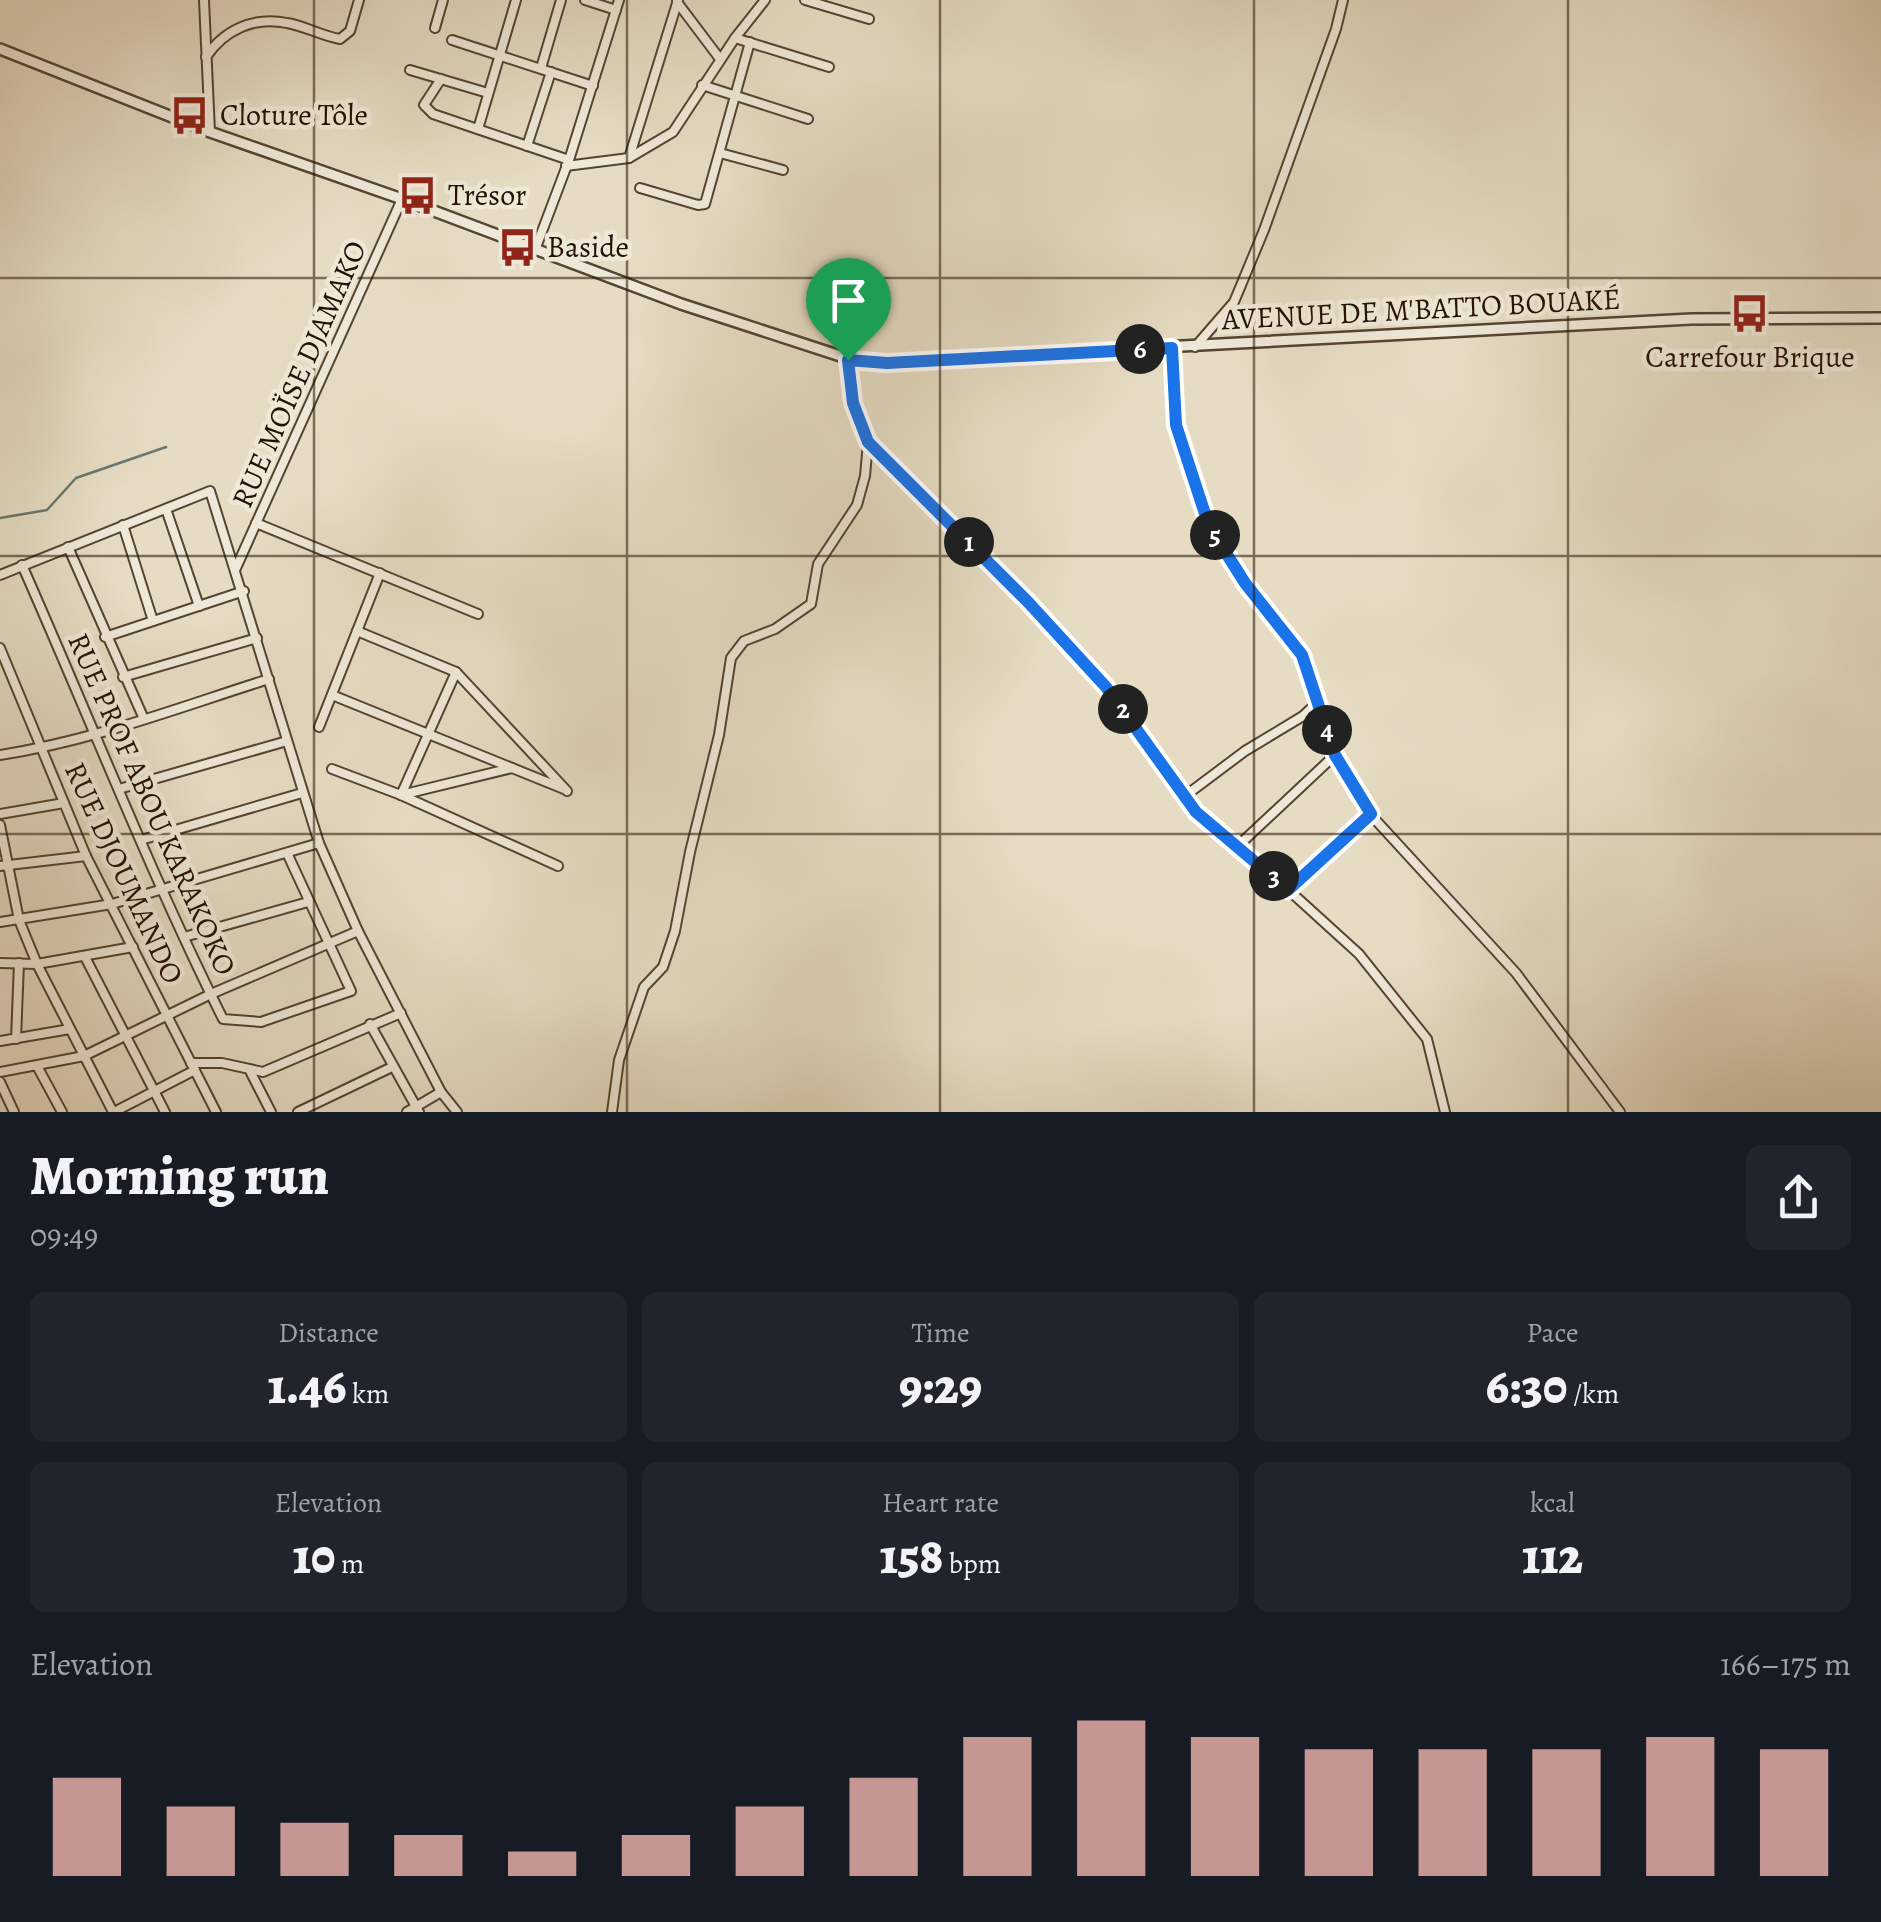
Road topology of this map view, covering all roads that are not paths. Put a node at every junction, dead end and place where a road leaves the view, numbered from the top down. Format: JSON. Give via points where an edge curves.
{"nodes":[{"id":1,"x":204,"y":0,"type":"edge"},
{"id":2,"x":359,"y":0,"type":"edge"},
{"id":3,"x":443,"y":0,"type":"edge"},
{"id":4,"x":516,"y":0,"type":"edge"},
{"id":5,"x":561,"y":0,"type":"edge"},
{"id":6,"x":585,"y":0,"type":"edge"},
{"id":7,"x":765,"y":0,"type":"edge"},
{"id":8,"x":805,"y":0,"type":"edge"},
{"id":9,"x":1342,"y":0,"type":"edge"},
{"id":10,"x":677,"y":1,"type":"edge"},
{"id":11,"x":618,"y":5,"type":"edge"},
{"id":12,"x":869,"y":19,"type":"dead end"},
{"id":13,"x":435,"y":28,"type":"dead end"},
{"id":14,"x":735,"y":38,"type":"junction"},
{"id":15,"x":452,"y":40,"type":"dead end"},
{"id":16,"x":750,"y":42,"type":"junction"},
{"id":17,"x":0,"y":49,"type":"edge"},
{"id":18,"x":500,"y":55,"type":"junction"},
{"id":19,"x":206,"y":57,"type":"junction"},
{"id":20,"x":720,"y":60,"type":"junction"},
{"id":21,"x":540,"y":68,"type":"junction"},
{"id":22,"x":829,"y":68,"type":"dead end"},
{"id":23,"x":410,"y":70,"type":"dead end"},
{"id":24,"x":551,"y":72,"type":"junction"},
{"id":25,"x":441,"y":79,"type":"junction"},
{"id":26,"x":593,"y":86,"type":"junction"},
{"id":27,"x":702,"y":86,"type":"junction"},
{"id":28,"x":488,"y":93,"type":"junction"},
{"id":29,"x":736,"y":96,"type":"junction"},
{"id":30,"x":808,"y":119,"type":"dead end"},
{"id":31,"x":478,"y":129,"type":"junction"},
{"id":32,"x":210,"y":132,"type":"junction"},
{"id":33,"x":527,"y":146,"type":"junction"},
{"id":34,"x":720,"y":153,"type":"junction"},
{"id":35,"x":629,"y":158,"type":"junction"},
{"id":36,"x":567,"y":163,"type":"junction"},
{"id":37,"x":783,"y":170,"type":"dead end"},
{"id":38,"x":640,"y":188,"type":"dead end"},
{"id":39,"x":402,"y":199,"type":"junction"},
{"id":40,"x":535,"y":250,"type":"junction"},
{"id":41,"x":1881,"y":318,"type":"edge"},
{"id":42,"x":1195,"y":347,"type":"junction"},
{"id":43,"x":1172,"y":348,"type":"junction"},
{"id":44,"x":848,"y":360,"type":"junction"},
{"id":45,"x":868,"y":442,"type":"junction"},
{"id":46,"x":166,"y":509,"type":"junction"},
{"id":47,"x":256,"y":523,"type":"junction"},
{"id":48,"x":123,"y":526,"type":"junction"},
{"id":49,"x":68,"y":547,"type":"junction"},
{"id":50,"x":22,"y":565,"type":"junction"},
{"id":51,"x":236,"y":568,"type":"junction"},
{"id":52,"x":380,"y":573,"type":"junction"},
{"id":53,"x":0,"y":574,"type":"edge"},
{"id":54,"x":244,"y":590,"type":"junction"},
{"id":55,"x":199,"y":606,"type":"junction"},
{"id":56,"x":478,"y":614,"type":"dead end"},
{"id":57,"x":153,"y":621,"type":"junction"},
{"id":58,"x":357,"y":631,"type":"junction"},
{"id":59,"x":106,"y":637,"type":"junction"},
{"id":60,"x":257,"y":638,"type":"junction"},
{"id":61,"x":0,"y":648,"type":"edge"},
{"id":62,"x":456,"y":672,"type":"junction"},
{"id":63,"x":123,"y":676,"type":"junction"},
{"id":64,"x":13,"y":679,"type":"junction"},
{"id":65,"x":269,"y":679,"type":"junction"},
{"id":66,"x":0,"y":684,"type":"edge"},
{"id":67,"x":332,"y":695,"type":"junction"},
{"id":68,"x":1318,"y":702,"type":"junction"},
{"id":69,"x":144,"y":719,"type":"junction"},
{"id":70,"x":319,"y":726,"type":"dead end"},
{"id":71,"x":97,"y":734,"type":"junction"},
{"id":72,"x":430,"y":735,"type":"junction"},
{"id":73,"x":287,"y":741,"type":"junction"},
{"id":74,"x":41,"y":748,"type":"junction"},
{"id":75,"x":0,"y":755,"type":"edge"},
{"id":76,"x":1335,"y":755,"type":"junction"},
{"id":77,"x":512,"y":768,"type":"junction"},
{"id":78,"x":332,"y":769,"type":"dead end"},
{"id":79,"x":119,"y":788,"type":"junction"},
{"id":80,"x":302,"y":792,"type":"junction"},
{"id":81,"x":402,"y":795,"type":"junction"},
{"id":82,"x":1186,"y":796,"type":"junction"},
{"id":83,"x":64,"y":804,"type":"junction"},
{"id":84,"x":0,"y":814,"type":"edge"},
{"id":85,"x":1371,"y":814,"type":"junction"},
{"id":86,"x":0,"y":826,"type":"edge"},
{"id":87,"x":140,"y":840,"type":"junction"},
{"id":88,"x":319,"y":843,"type":"junction"},
{"id":89,"x":1239,"y":845,"type":"junction"},
{"id":90,"x":286,"y":853,"type":"junction"},
{"id":91,"x":86,"y":856,"type":"junction"},
{"id":92,"x":3,"y":866,"type":"edge"},
{"id":93,"x":558,"y":866,"type":"dead end"},
{"id":94,"x":161,"y":890,"type":"junction"},
{"id":95,"x":1288,"y":890,"type":"junction"},
{"id":96,"x":308,"y":902,"type":"junction"},
{"id":97,"x":112,"y":904,"type":"junction"},
{"id":98,"x":19,"y":920,"type":"junction"},
{"id":99,"x":0,"y":922,"type":"edge"},
{"id":100,"x":358,"y":931,"type":"junction"},
{"id":101,"x":184,"y":937,"type":"junction"},
{"id":102,"x":328,"y":944,"type":"junction"},
{"id":103,"x":134,"y":948,"type":"junction"},
{"id":104,"x":85,"y":957,"type":"junction"},
{"id":105,"x":0,"y":963,"type":"edge"},
{"id":106,"x":19,"y":964,"type":"junction"},
{"id":107,"x":37,"y":964,"type":"junction"},
{"id":108,"x":211,"y":994,"type":"junction"},
{"id":109,"x":400,"y":1013,"type":"junction"},
{"id":110,"x":166,"y":1015,"type":"junction"},
{"id":111,"x":370,"y":1024,"type":"junction"},
{"id":112,"x":70,"y":1030,"type":"junction"},
{"id":113,"x":124,"y":1036,"type":"junction"},
{"id":114,"x":16,"y":1039,"type":"junction"},
{"id":115,"x":0,"y":1041,"type":"edge"},
{"id":116,"x":84,"y":1056,"type":"junction"},
{"id":117,"x":37,"y":1066,"type":"junction"},
{"id":118,"x":392,"y":1066,"type":"junction"},
{"id":119,"x":193,"y":1067,"type":"junction"},
{"id":120,"x":250,"y":1071,"type":"junction"},
{"id":121,"x":0,"y":1072,"type":"edge"},
{"id":122,"x":0,"y":1082,"type":"edge"},
{"id":123,"x":153,"y":1090,"type":"junction"},
{"id":124,"x":441,"y":1092,"type":"junction"},
{"id":125,"x":413,"y":1111,"type":"edge"},
{"id":126,"x":14,"y":1112,"type":"edge"},
{"id":127,"x":62,"y":1112,"type":"edge"},
{"id":128,"x":113,"y":1112,"type":"edge"},
{"id":129,"x":165,"y":1112,"type":"edge"},
{"id":130,"x":216,"y":1112,"type":"edge"},
{"id":131,"x":271,"y":1112,"type":"edge"},
{"id":132,"x":298,"y":1112,"type":"edge"},
{"id":133,"x":457,"y":1112,"type":"edge"},
{"id":134,"x":612,"y":1112,"type":"edge"},
{"id":135,"x":1446,"y":1112,"type":"edge"},
{"id":136,"x":1620,"y":1112,"type":"edge"}],
"edges":[{"from":1,"to":19,"type":"street"},
{"from":2,"to":19,"type":"street","via":[[347,36],[330,38],[286,22],[256,23],[225,35]]},
{"from":3,"to":13,"type":"street"},
{"from":4,"to":18,"type":"street"},
{"from":5,"to":21,"type":"street"},
{"from":6,"to":11,"type":"street"},
{"from":7,"to":14,"type":"street"},
{"from":8,"to":12,"type":"street"},
{"from":9,"to":42,"type":"street","via":[[1234,302]]},
{"from":10,"to":20,"type":"street"},
{"from":10,"to":35,"type":"street"},
{"from":11,"to":26,"type":"street"},
{"from":14,"to":16,"type":"street"},
{"from":14,"to":20,"type":"street"},
{"from":15,"to":18,"type":"street"},
{"from":16,"to":22,"type":"street"},
{"from":16,"to":29,"type":"street"},
{"from":17,"to":32,"type":"street","name":"AVENUE DE M'BATTO BOUAKÉ"},
{"from":18,"to":21,"type":"street"},
{"from":18,"to":28,"type":"street"},
{"from":19,"to":32,"type":"street"},
{"from":20,"to":27,"type":"street"},
{"from":21,"to":24,"type":"street"},
{"from":23,"to":25,"type":"street"},
{"from":24,"to":26,"type":"street"},
{"from":24,"to":33,"type":"street"},
{"from":25,"to":28,"type":"street"},
{"from":25,"to":31,"type":"street","via":[[424,104],[433,114]]},
{"from":26,"to":36,"type":"street"},
{"from":27,"to":29,"type":"street"},
{"from":27,"to":35,"type":"street","via":[[673,132]]},
{"from":28,"to":31,"type":"street"},
{"from":29,"to":30,"type":"street"},
{"from":29,"to":34,"type":"street"},
{"from":31,"to":33,"type":"street"},
{"from":32,"to":39,"type":"street","name":"AVENUE DE M'BATTO BOUAKÉ"},
{"from":33,"to":36,"type":"street"},
{"from":34,"to":37,"type":"street"},
{"from":34,"to":38,"type":"street","via":[[705,204]]},
{"from":35,"to":36,"type":"street"},
{"from":36,"to":40,"type":"street"},
{"from":39,"to":40,"type":"street","name":"AVENUE DE M'BATTO BOUAKÉ"},
{"from":39,"to":47,"type":"street","name":"RUE MOÏSE DJAMAKO"},
{"from":40,"to":44,"type":"street","name":"AVENUE DE M'BATTO BOUAKÉ"},
{"from":41,"to":42,"type":"street","name":"AVENUE DE M'BATTO BOUAKÉ","via":[[1691,319]]},
{"from":42,"to":43,"type":"street","name":"AVENUE DE M'BATTO BOUAKÉ"},
{"from":43,"to":44,"type":"street","name":"AVENUE DE M'BATTO BOUAKÉ"},
{"from":43,"to":68,"type":"street","via":[[1176,425],[1209,526],[1302,655]]},
{"from":44,"to":45,"type":"street","via":[[853,403]]},
{"from":45,"to":82,"type":"street","via":[[1106,687]]},
{"from":45,"to":134,"type":"street","via":[[857,505],[818,564],[811,604],[744,641],[731,658],[675,931],[664,967],[644,987],[619,1060]]},
{"from":46,"to":48,"type":"street"},
{"from":46,"to":51,"type":"street","via":[[210,491]]},
{"from":46,"to":55,"type":"street"},
{"from":47,"to":51,"type":"street","name":"RUE MOÏSE DJAMAKO"},
{"from":47,"to":52,"type":"street"},
{"from":48,"to":49,"type":"street"},
{"from":48,"to":57,"type":"street"},
{"from":49,"to":50,"type":"street"},
{"from":49,"to":59,"type":"street"},
{"from":50,"to":53,"type":"street"},
{"from":50,"to":71,"type":"street","name":"RUE PROF ABOU KARAKOKO"},
{"from":51,"to":54,"type":"street"},
{"from":52,"to":56,"type":"street"},
{"from":52,"to":58,"type":"street"},
{"from":54,"to":55,"type":"street"},
{"from":54,"to":60,"type":"street"},
{"from":55,"to":57,"type":"street"},
{"from":57,"to":59,"type":"street"},
{"from":58,"to":62,"type":"street"},
{"from":58,"to":67,"type":"street"},
{"from":59,"to":63,"type":"street"},
{"from":60,"to":63,"type":"street"},
{"from":60,"to":65,"type":"street"},
{"from":61,"to":64,"type":"street","name":"RUE DJOUMANDO"},
{"from":62,"to":72,"type":"street"},
{"from":62,"to":77,"type":"street","via":[[567,791]]},
{"from":63,"to":69,"type":"street"},
{"from":64,"to":66,"type":"street"},
{"from":64,"to":74,"type":"street","name":"RUE DJOUMANDO"},
{"from":65,"to":69,"type":"street"},
{"from":65,"to":73,"type":"street"},
{"from":67,"to":70,"type":"street"},
{"from":67,"to":72,"type":"street"},
{"from":68,"to":76,"type":"street"},
{"from":68,"to":82,"type":"street"},
{"from":69,"to":71,"type":"street"},
{"from":71,"to":74,"type":"street"},
{"from":71,"to":79,"type":"street","name":"RUE PROF ABOU KARAKOKO"},
{"from":72,"to":77,"type":"street"},
{"from":72,"to":81,"type":"street"},
{"from":73,"to":79,"type":"street"},
{"from":73,"to":80,"type":"street"},
{"from":74,"to":75,"type":"street"},
{"from":74,"to":83,"type":"street","name":"RUE DJOUMANDO"},
{"from":76,"to":85,"type":"street"},
{"from":76,"to":89,"type":"street"},
{"from":77,"to":81,"type":"street"},
{"from":78,"to":81,"type":"street"},
{"from":79,"to":87,"type":"street","name":"RUE PROF ABOU KARAKOKO"},
{"from":80,"to":87,"type":"street"},
{"from":80,"to":88,"type":"street"},
{"from":81,"to":93,"type":"street"},
{"from":82,"to":89,"type":"street"},
{"from":83,"to":84,"type":"street"},
{"from":83,"to":91,"type":"street","name":"RUE DJOUMANDO"},
{"from":85,"to":95,"type":"street"},
{"from":85,"to":136,"type":"street","via":[[1516,973]]},
{"from":86,"to":92,"type":"street"},
{"from":87,"to":94,"type":"street","name":"RUE PROF ABOU KARAKOKO"},
{"from":88,"to":90,"type":"street"},
{"from":88,"to":100,"type":"street"},
{"from":89,"to":95,"type":"street"},
{"from":90,"to":94,"type":"street"},
{"from":90,"to":96,"type":"street","name":"RUE PROF ABOU KARAKOKO"},
{"from":91,"to":92,"type":"street"},
{"from":91,"to":97,"type":"street","name":"RUE DJOUMANDO"},
{"from":92,"to":98,"type":"street"},
{"from":94,"to":97,"type":"street"},
{"from":94,"to":101,"type":"street","name":"RUE PROF ABOU KARAKOKO"},
{"from":95,"to":135,"type":"street","via":[[1359,954],[1427,1040]]},
{"from":96,"to":101,"type":"street"},
{"from":96,"to":102,"type":"street","name":"RUE PROF ABOU KARAKOKO"},
{"from":97,"to":98,"type":"street"},
{"from":97,"to":103,"type":"street","name":"RUE DJOUMANDO"},
{"from":98,"to":99,"type":"street"},
{"from":98,"to":107,"type":"street"},
{"from":100,"to":102,"type":"street"},
{"from":100,"to":109,"type":"street"},
{"from":101,"to":108,"type":"street","name":"RUE PROF ABOU KARAKOKO"},
{"from":102,"to":108,"type":"street"},
{"from":102,"to":108,"type":"street","name":"RUE PROF ABOU KARAKOKO","via":[[351,991],[261,1022],[223,1019]]},
{"from":103,"to":104,"type":"street"},
{"from":103,"to":110,"type":"street","name":"RUE DJOUMANDO"},
{"from":104,"to":107,"type":"street"},
{"from":104,"to":113,"type":"street"},
{"from":105,"to":106,"type":"street"},
{"from":106,"to":107,"type":"street"},
{"from":106,"to":114,"type":"street"},
{"from":107,"to":112,"type":"street"},
{"from":108,"to":110,"type":"street"},
{"from":109,"to":111,"type":"street"},
{"from":109,"to":124,"type":"street"},
{"from":110,"to":113,"type":"street"},
{"from":110,"to":119,"type":"street","name":"RUE DJOUMANDO"},
{"from":111,"to":118,"type":"street"},
{"from":111,"to":120,"type":"street","via":[[262,1072]]},
{"from":112,"to":114,"type":"street"},
{"from":112,"to":116,"type":"street"},
{"from":113,"to":116,"type":"street"},
{"from":113,"to":123,"type":"street"},
{"from":114,"to":115,"type":"street"},
{"from":116,"to":117,"type":"street"},
{"from":116,"to":128,"type":"street"},
{"from":117,"to":121,"type":"street"},
{"from":117,"to":127,"type":"street"},
{"from":118,"to":125,"type":"street"},
{"from":118,"to":132,"type":"street"},
{"from":119,"to":120,"type":"street","via":[[222,1064]]},
{"from":119,"to":123,"type":"street"},
{"from":119,"to":130,"type":"street","name":"RUE DJOUMANDO"},
{"from":120,"to":131,"type":"street"},
{"from":122,"to":126,"type":"street"},
{"from":123,"to":128,"type":"street"},
{"from":123,"to":129,"type":"street"},
{"from":124,"to":125,"type":"street"},
{"from":124,"to":133,"type":"street"}]}
